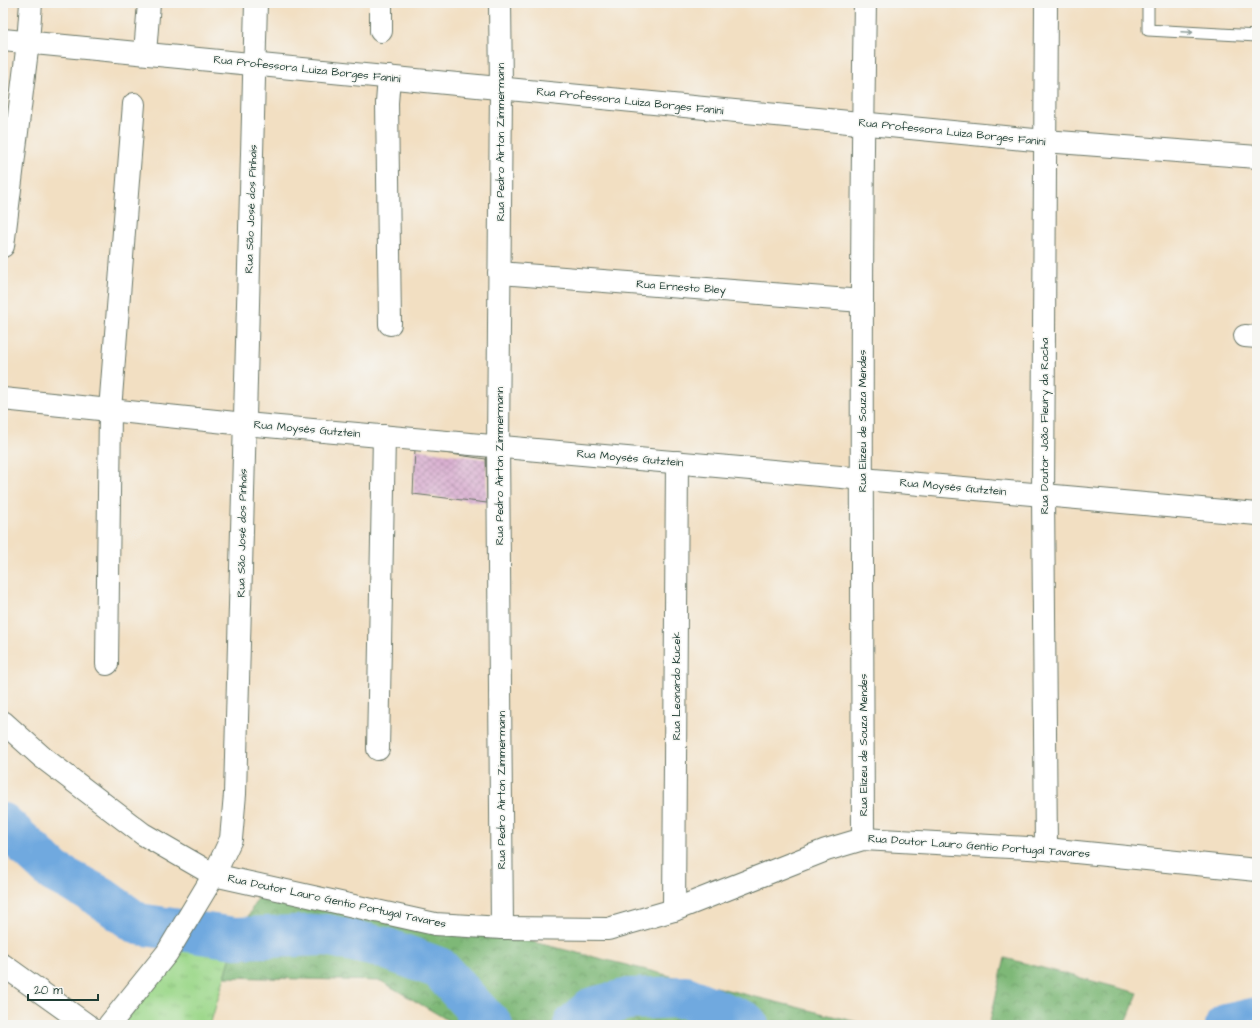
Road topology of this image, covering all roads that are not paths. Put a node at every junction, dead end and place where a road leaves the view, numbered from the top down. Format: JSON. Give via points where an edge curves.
{"nodes":[{"id":1,"x":31,"y":3,"type":"edge"},
{"id":2,"x":149,"y":3,"type":"edge"},
{"id":3,"x":256,"y":3,"type":"edge"},
{"id":4,"x":381,"y":3,"type":"edge"},
{"id":5,"x":500,"y":3,"type":"edge"},
{"id":6,"x":866,"y":3,"type":"edge"},
{"id":7,"x":1046,"y":3,"type":"edge"},
{"id":8,"x":1148,"y":3,"type":"edge"},
{"id":9,"x":381,"y":31,"type":"dead end"},
{"id":10,"x":1257,"y":36,"type":"edge"},
{"id":11,"x":3,"y":40,"type":"edge"},
{"id":12,"x":28,"y":42,"type":"junction"},
{"id":13,"x":145,"y":53,"type":"junction"},
{"id":14,"x":254,"y":64,"type":"junction"},
{"id":15,"x":389,"y":77,"type":"junction"},
{"id":16,"x":501,"y":88,"type":"junction"},
{"id":17,"x":134,"y":104,"type":"dead end"},
{"id":18,"x":863,"y":123,"type":"junction"},
{"id":19,"x":1045,"y":141,"type":"junction"},
{"id":20,"x":1257,"y":157,"type":"edge"},
{"id":21,"x":3,"y":246,"type":"edge"},
{"id":22,"x":499,"y":273,"type":"junction"},
{"id":23,"x":862,"y":301,"type":"junction"},
{"id":24,"x":390,"y":324,"type":"dead end"},
{"id":25,"x":3,"y":399,"type":"edge"},
{"id":26,"x":110,"y":410,"type":"junction"},
{"id":27,"x":245,"y":424,"type":"junction"},
{"id":28,"x":384,"y":436,"type":"junction"},
{"id":29,"x":498,"y":446,"type":"junction"},
{"id":30,"x":677,"y":462,"type":"junction"},
{"id":31,"x":862,"y":478,"type":"junction"},
{"id":32,"x":1043,"y":495,"type":"junction"},
{"id":33,"x":1257,"y":514,"type":"edge"},
{"id":34,"x":107,"y":664,"type":"dead end"},
{"id":35,"x":3,"y":722,"type":"edge"},
{"id":36,"x":378,"y":749,"type":"dead end"},
{"id":37,"x":863,"y":839,"type":"junction"},
{"id":38,"x":1046,"y":848,"type":"junction"},
{"id":39,"x":1257,"y":870,"type":"edge"},
{"id":40,"x":214,"y":875,"type":"junction"},
{"id":41,"x":674,"y":910,"type":"junction"},
{"id":42,"x":502,"y":928,"type":"junction"},
{"id":43,"x":3,"y":965,"type":"edge"},
{"id":44,"x":87,"y":1025,"type":"edge"},
{"id":45,"x":109,"y":1025,"type":"edge"}],
"edges":[{"from":1,"to":12,"type":"street"},
{"from":2,"to":13,"type":"street"},
{"from":3,"to":14,"type":"street","name":"Rua São José dos Pinhais"},
{"from":4,"to":9,"type":"street"},
{"from":5,"to":16,"type":"street","name":"Rua Pedro Airton Zimmermann"},
{"from":6,"to":18,"type":"street","name":"Rua Elizeu de Souza Mendes"},
{"from":7,"to":19,"type":"street","name":"Rua Doutor João Fleury da Rocha"},
{"from":8,"to":10,"type":"lane","one_way":true,"via":[[1148,30]]},
{"from":11,"to":12,"type":"street","name":"Rua Professora Luiza Borges Fanini"},
{"from":12,"to":13,"type":"street","name":"Rua Professora Luiza Borges Fanini"},
{"from":12,"to":21,"type":"street"},
{"from":13,"to":14,"type":"street","name":"Rua Professora Luiza Borges Fanini"},
{"from":14,"to":15,"type":"street","name":"Rua Professora Luiza Borges Fanini"},
{"from":14,"to":27,"type":"street","name":"Rua São José dos Pinhais"},
{"from":15,"to":16,"type":"street","name":"Rua Professora Luiza Borges Fanini"},
{"from":15,"to":24,"type":"street","via":[[387,103]]},
{"from":16,"to":18,"type":"street","name":"Rua Professora Luiza Borges Fanini"},
{"from":16,"to":22,"type":"street","name":"Rua Pedro Airton Zimmermann"},
{"from":17,"to":26,"type":"street"},
{"from":18,"to":19,"type":"street","name":"Rua Professora Luiza Borges Fanini"},
{"from":18,"to":23,"type":"street","name":"Rua Elizeu de Souza Mendes"},
{"from":19,"to":20,"type":"street","name":"Rua Professora Luiza Borges Fanini"},
{"from":19,"to":32,"type":"street","name":"Rua Doutor João Fleury da Rocha"},
{"from":22,"to":23,"type":"street","name":"Rua Ernesto Bley"},
{"from":22,"to":29,"type":"street","name":"Rua Pedro Airton Zimmermann"},
{"from":23,"to":31,"type":"street","name":"Rua Elizeu de Souza Mendes"},
{"from":25,"to":26,"type":"street","name":"Rua Moysés Gutztein"},
{"from":26,"to":27,"type":"street","name":"Rua Moysés Gutztein"},
{"from":26,"to":34,"type":"street"},
{"from":27,"to":28,"type":"street","name":"Rua Moysés Gutztein"},
{"from":27,"to":40,"type":"street","name":"Rua São José dos Pinhais","via":[[235,794],[231,839]]},
{"from":28,"to":29,"type":"street","name":"Rua Moysés Gutztein"},
{"from":28,"to":36,"type":"street"},
{"from":29,"to":30,"type":"street","name":"Rua Moysés Gutztein"},
{"from":29,"to":42,"type":"street","name":"Rua Pedro Airton Zimmermann"},
{"from":30,"to":31,"type":"street","name":"Rua Moysés Gutztein"},
{"from":30,"to":41,"type":"street","name":"Rua Leonardo Kucek"},
{"from":31,"to":32,"type":"street","name":"Rua Moysés Gutztein"},
{"from":31,"to":37,"type":"street","name":"Rua Elizeu de Souza Mendes"},
{"from":32,"to":33,"type":"street","name":"Rua Moysés Gutztein"},
{"from":32,"to":38,"type":"street","name":"Rua Doutor João Fleury da Rocha"},
{"from":35,"to":40,"type":"street","name":"Rua Doutor Lauro Gentio Portugal Tavares","via":[[42,757],[143,834]]},
{"from":37,"to":38,"type":"street","name":"Rua Doutor Lauro Gentio Portugal Tavares"},
{"from":37,"to":41,"type":"street","name":"Rua Doutor Lauro Gentio Portugal Tavares","via":[[826,850]]},
{"from":38,"to":39,"type":"street","name":"Rua Doutor Lauro Gentio Portugal Tavares"},
{"from":40,"to":42,"type":"street","name":"Rua Doutor Lauro Gentio Portugal Tavares","via":[[435,924]]},
{"from":40,"to":45,"type":"street","name":"Rua São José dos Pinhais","via":[[167,953]]},
{"from":41,"to":42,"type":"street","name":"Rua Doutor Lauro Gentio Portugal Tavares","via":[[608,929]]},
{"from":43,"to":44,"type":"street"}]}
